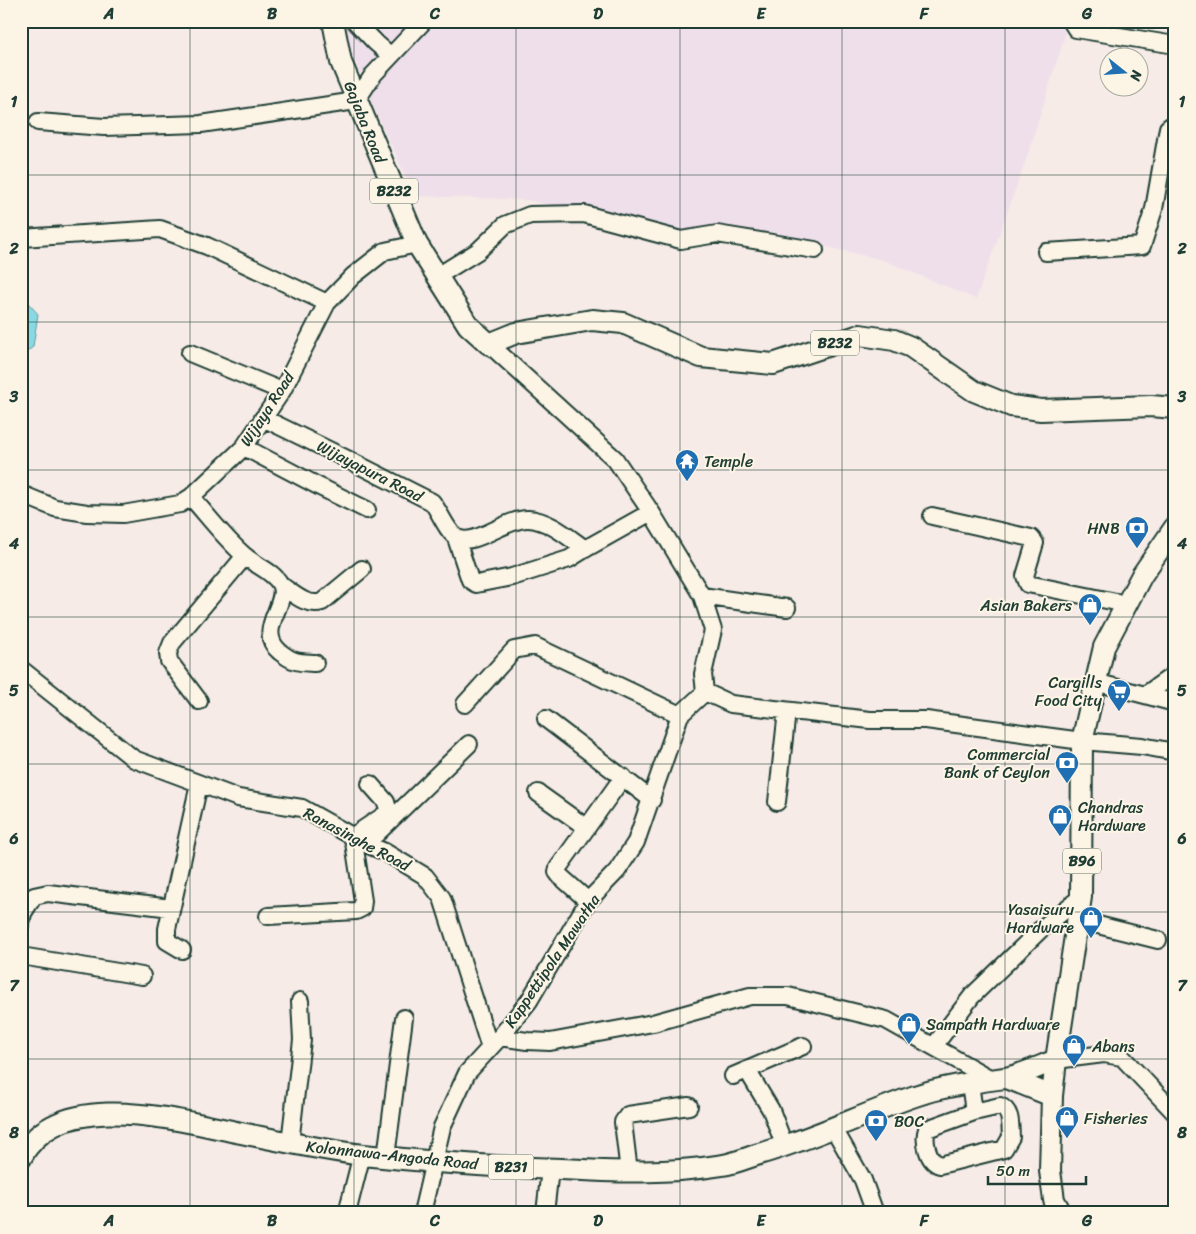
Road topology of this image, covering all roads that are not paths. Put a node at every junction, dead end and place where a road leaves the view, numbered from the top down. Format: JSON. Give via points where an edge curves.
{"nodes":[{"id":1,"x":333,"y":21,"type":"edge"},
{"id":2,"x":355,"y":21,"type":"edge"},
{"id":3,"x":424,"y":21,"type":"edge"},
{"id":4,"x":1072,"y":21,"type":"edge"},
{"id":5,"x":1175,"y":45,"type":"edge"},
{"id":6,"x":391,"y":56,"type":"junction"},
{"id":7,"x":356,"y":101,"type":"junction"},
{"id":8,"x":38,"y":122,"type":"dead end"},
{"id":9,"x":1175,"y":123,"type":"edge"},
{"id":10,"x":21,"y":238,"type":"edge"},
{"id":11,"x":416,"y":244,"type":"junction"},
{"id":12,"x":814,"y":250,"type":"dead end"},
{"id":13,"x":1046,"y":252,"type":"dead end"},
{"id":14,"x":436,"y":277,"type":"junction"},
{"id":15,"x":327,"y":304,"type":"junction"},
{"id":16,"x":489,"y":344,"type":"junction"},
{"id":17,"x":190,"y":353,"type":"dead end"},
{"id":18,"x":282,"y":391,"type":"junction"},
{"id":19,"x":1175,"y":408,"type":"edge"},
{"id":20,"x":263,"y":418,"type":"junction"},
{"id":21,"x":244,"y":447,"type":"junction"},
{"id":22,"x":21,"y":494,"type":"edge"},
{"id":23,"x":191,"y":497,"type":"junction"},
{"id":24,"x":367,"y":510,"type":"dead end"},
{"id":25,"x":651,"y":512,"type":"junction"},
{"id":26,"x":932,"y":516,"type":"dead end"},
{"id":27,"x":1175,"y":527,"type":"edge"},
{"id":28,"x":456,"y":538,"type":"junction"},
{"id":29,"x":585,"y":549,"type":"junction"},
{"id":30,"x":245,"y":556,"type":"junction"},
{"id":31,"x":362,"y":569,"type":"dead end"},
{"id":32,"x":282,"y":586,"type":"junction"},
{"id":33,"x":702,"y":596,"type":"junction"},
{"id":34,"x":1126,"y":604,"type":"junction"},
{"id":35,"x":787,"y":608,"type":"dead end"},
{"id":36,"x":315,"y":663,"type":"dead end"},
{"id":37,"x":21,"y":669,"type":"edge"},
{"id":38,"x":1175,"y":674,"type":"edge"},
{"id":39,"x":1095,"y":682,"type":"junction"},
{"id":40,"x":705,"y":692,"type":"junction"},
{"id":41,"x":1145,"y":695,"type":"junction"},
{"id":42,"x":199,"y":701,"type":"dead end"},
{"id":43,"x":1175,"y":703,"type":"edge"},
{"id":44,"x":465,"y":704,"type":"dead end"},
{"id":45,"x":788,"y":711,"type":"junction"},
{"id":46,"x":680,"y":715,"type":"junction"},
{"id":47,"x":546,"y":719,"type":"dead end"},
{"id":48,"x":1082,"y":741,"type":"junction"},
{"id":49,"x":469,"y":744,"type":"dead end"},
{"id":50,"x":1175,"y":752,"type":"edge"},
{"id":51,"x":623,"y":777,"type":"junction"},
{"id":52,"x":199,"y":784,"type":"junction"},
{"id":53,"x":370,"y":784,"type":"dead end"},
{"id":54,"x":538,"y":793,"type":"dead end"},
{"id":55,"x":652,"y":800,"type":"junction"},
{"id":56,"x":777,"y":802,"type":"dead end"},
{"id":57,"x":587,"y":828,"type":"junction"},
{"id":58,"x":359,"y":840,"type":"junction"},
{"id":59,"x":1081,"y":897,"type":"junction"},
{"id":60,"x":588,"y":901,"type":"junction"},
{"id":61,"x":171,"y":908,"type":"junction"},
{"id":62,"x":268,"y":916,"type":"dead end"},
{"id":63,"x":1078,"y":920,"type":"junction"},
{"id":64,"x":21,"y":923,"type":"edge"},
{"id":65,"x":1158,"y":940,"type":"dead end"},
{"id":66,"x":182,"y":950,"type":"dead end"},
{"id":67,"x":21,"y":956,"type":"edge"},
{"id":68,"x":142,"y":976,"type":"dead end"},
{"id":69,"x":300,"y":1001,"type":"dead end"},
{"id":70,"x":404,"y":1018,"type":"dead end"},
{"id":71,"x":495,"y":1043,"type":"junction"},
{"id":72,"x":803,"y":1046,"type":"dead end"},
{"id":73,"x":934,"y":1046,"type":"junction"},
{"id":74,"x":1056,"y":1060,"type":"junction"},
{"id":75,"x":999,"y":1078,"type":"junction"},
{"id":76,"x":970,"y":1083,"type":"junction"},
{"id":77,"x":1052,"y":1096,"type":"junction"},
{"id":78,"x":689,"y":1106,"type":"dead end"},
{"id":79,"x":974,"y":1112,"type":"junction"},
{"id":80,"x":1175,"y":1113,"type":"edge"},
{"id":81,"x":834,"y":1129,"type":"junction"},
{"id":82,"x":290,"y":1143,"type":"junction"},
{"id":83,"x":785,"y":1147,"type":"junction"},
{"id":84,"x":362,"y":1154,"type":"junction"},
{"id":85,"x":386,"y":1157,"type":"junction"},
{"id":86,"x":21,"y":1158,"type":"edge"},
{"id":87,"x":434,"y":1162,"type":"junction"},
{"id":88,"x":550,"y":1169,"type":"junction"},
{"id":89,"x":629,"y":1172,"type":"junction"},
{"id":90,"x":347,"y":1213,"type":"edge"},
{"id":91,"x":422,"y":1213,"type":"edge"},
{"id":92,"x":545,"y":1213,"type":"edge"},
{"id":93,"x":875,"y":1213,"type":"edge"},
{"id":94,"x":1061,"y":1213,"type":"edge"}],
"edges":[{"from":1,"to":7,"type":"main road","name":"Gajaba Road","number":"B232","via":[[341,62]]},
{"from":2,"to":6,"type":"street"},
{"from":3,"to":6,"type":"street"},
{"from":4,"to":5,"type":"street","via":[[1076,29]]},
{"from":6,"to":7,"type":"street","via":[[373,75]]},
{"from":7,"to":8,"type":"street","via":[[201,124],[104,128]]},
{"from":7,"to":11,"type":"main road","name":"Gajaba Road","number":"B232"},
{"from":9,"to":13,"type":"street","via":[[1168,128],[1154,209],[1142,246]]},
{"from":10,"to":15,"type":"street","via":[[160,229],[207,246]]},
{"from":11,"to":14,"type":"main road","name":"Gajaba Road","number":"B232"},
{"from":11,"to":15,"type":"street","name":"Wijaya Road","via":[[385,251],[353,276]]},
{"from":12,"to":14,"type":"street","via":[[717,234],[681,240],[584,214],[530,215],[505,226],[478,251]]},
{"from":14,"to":16,"type":"main road","name":"Gajaba Road","number":"B232","via":[[468,325]]},
{"from":15,"to":18,"type":"street","name":"Wijaya Road"},
{"from":16,"to":19,"type":"main road","number":"B232","via":[[516,333],[592,320],[622,323],[702,357],[773,364],[860,335],[894,340],[911,347],[974,391],[1011,406],[1041,410]]},
{"from":16,"to":25,"type":"street","via":[[614,459]]},
{"from":17,"to":18,"type":"street"},
{"from":18,"to":20,"type":"street","name":"Wijaya Road"},
{"from":20,"to":21,"type":"street","name":"Wijaya Road"},
{"from":20,"to":28,"type":"street","name":"Wijayapura Road","via":[[432,502]]},
{"from":21,"to":23,"type":"street","name":"Wijaya Road"},
{"from":21,"to":24,"type":"street"},
{"from":22,"to":23,"type":"street","name":"Wijaya Road","via":[[55,508],[123,514],[180,504]]},
{"from":23,"to":30,"type":"street"},
{"from":25,"to":29,"type":"street"},
{"from":25,"to":33,"type":"street"},
{"from":26,"to":34,"type":"street","via":[[1031,538],[1035,543],[1025,576],[1028,584]]},
{"from":27,"to":34,"type":"main road","number":"B96","via":[[1142,574]]},
{"from":28,"to":29,"type":"street","via":[[479,538],[507,523],[528,519],[547,524]]},
{"from":28,"to":29,"type":"street","name":"Wijayapura Road","via":[[470,580],[476,584],[569,560]]},
{"from":30,"to":32,"type":"street"},
{"from":30,"to":42,"type":"street","via":[[172,643],[168,653],[169,661]]},
{"from":31,"to":32,"type":"street","via":[[322,602],[315,604]]},
{"from":32,"to":36,"type":"street","via":[[270,636],[278,650],[295,662]]},
{"from":33,"to":35,"type":"street"},
{"from":33,"to":40,"type":"street","via":[[713,630],[703,674]]},
{"from":34,"to":39,"type":"main road","number":"B96","via":[[1104,647]]},
{"from":37,"to":52,"type":"street","name":"Ranasinghe Road","via":[[134,759]]},
{"from":38,"to":41,"type":"street"},
{"from":39,"to":41,"type":"street"},
{"from":39,"to":48,"type":"main road","number":"B96"},
{"from":40,"to":45,"type":"street","via":[[731,704]]},
{"from":40,"to":46,"type":"street","name":"Kappettipola Mawatha"},
{"from":41,"to":43,"type":"street"},
{"from":44,"to":46,"type":"street","via":[[514,650],[535,646]]},
{"from":45,"to":48,"type":"street","via":[[870,720],[926,720]]},
{"from":45,"to":56,"type":"street"},
{"from":46,"to":55,"type":"street","name":"Kappettipola Mawatha"},
{"from":47,"to":51,"type":"street"},
{"from":48,"to":50,"type":"street"},
{"from":48,"to":59,"type":"main road","number":"B96"},
{"from":49,"to":58,"type":"street"},
{"from":51,"to":55,"type":"street"},
{"from":51,"to":57,"type":"street"},
{"from":52,"to":58,"type":"street","name":"Ranasinghe Road","via":[[238,798],[302,808]]},
{"from":52,"to":61,"type":"street"},
{"from":53,"to":58,"type":"street","via":[[388,808],[386,814]]},
{"from":54,"to":57,"type":"street"},
{"from":55,"to":60,"type":"street","name":"Kappettipola Mawatha","via":[[636,842],[617,871]]},
{"from":57,"to":60,"type":"street","via":[[557,872]]},
{"from":58,"to":62,"type":"street","via":[[362,908]]},
{"from":58,"to":71,"type":"street","name":"Ranasinghe Road","via":[[425,876],[442,898]]},
{"from":59,"to":63,"type":"main road","number":"B96"},
{"from":59,"to":73,"type":"street","via":[[1040,930],[972,996]]},
{"from":60,"to":71,"type":"street","name":"Kappettipola Mawatha","via":[[529,1001]]},
{"from":61,"to":64,"type":"street","via":[[48,893],[34,896]]},
{"from":61,"to":66,"type":"street","via":[[167,941]]},
{"from":63,"to":65,"type":"street"},
{"from":63,"to":74,"type":"main road","number":"B96"},
{"from":67,"to":68,"type":"street"},
{"from":69,"to":82,"type":"street","via":[[302,1040]]},
{"from":70,"to":85,"type":"street"},
{"from":71,"to":73,"type":"street","via":[[550,1042],[653,1024],[750,996],[788,996],[886,1020]]},
{"from":71,"to":87,"type":"street","name":"Kappettipola Mawatha","via":[[467,1073],[442,1128]]},
{"from":72,"to":83,"type":"street","via":[[740,1073],[771,1110]]},
{"from":73,"to":75,"type":"street"},
{"from":74,"to":75,"type":"main road","name":"Kolonnawa-Angoda Road","number":"B231"},
{"from":74,"to":77,"type":"main road","number":"B96"},
{"from":74,"to":80,"type":"street","via":[[1104,1054],[1122,1057]]},
{"from":75,"to":76,"type":"main road","name":"Kolonnawa-Angoda Road","number":"B231"},
{"from":75,"to":77,"type":"main road"},
{"from":76,"to":79,"type":"street"},
{"from":76,"to":81,"type":"main road","name":"Kolonnawa-Angoda Road","number":"B231","via":[[917,1095]]},
{"from":77,"to":94,"type":"main road","number":"B96","via":[[1050,1171],[1054,1200]]},
{"from":78,"to":89,"type":"street","via":[[628,1114],[623,1122]]},
{"from":79,"to":79,"type":"street","via":[[1000,1106],[1006,1109],[1011,1137],[1008,1144],[1004,1149],[940,1166],[934,1164],[928,1150],[927,1129]]},
{"from":81,"to":83,"type":"main road","name":"Kolonnawa-Angoda Road","number":"B231"},
{"from":81,"to":93,"type":"street","via":[[863,1180]]},
{"from":82,"to":84,"type":"main road","name":"Kolonnawa-Angoda Road","number":"B231"},
{"from":82,"to":86,"type":"main road","name":"Kolonnawa-Angoda Road","number":"B231","via":[[148,1115],[115,1114],[64,1120],[38,1136]]},
{"from":83,"to":89,"type":"main road","name":"Kolonnawa-Angoda Road","number":"B231","via":[[724,1164],[649,1173]]},
{"from":84,"to":85,"type":"main road","name":"Kolonnawa-Angoda Road","number":"B231"},
{"from":84,"to":90,"type":"street"},
{"from":85,"to":87,"type":"main road","name":"Kolonnawa-Angoda Road","number":"B231"},
{"from":87,"to":88,"type":"main road","name":"Kolonnawa-Angoda Road","number":"B231"},
{"from":87,"to":91,"type":"street","name":"Kappettipola Mawatha"},
{"from":88,"to":89,"type":"main road","name":"Kolonnawa-Angoda Road","number":"B231"},
{"from":88,"to":92,"type":"street"}]}
